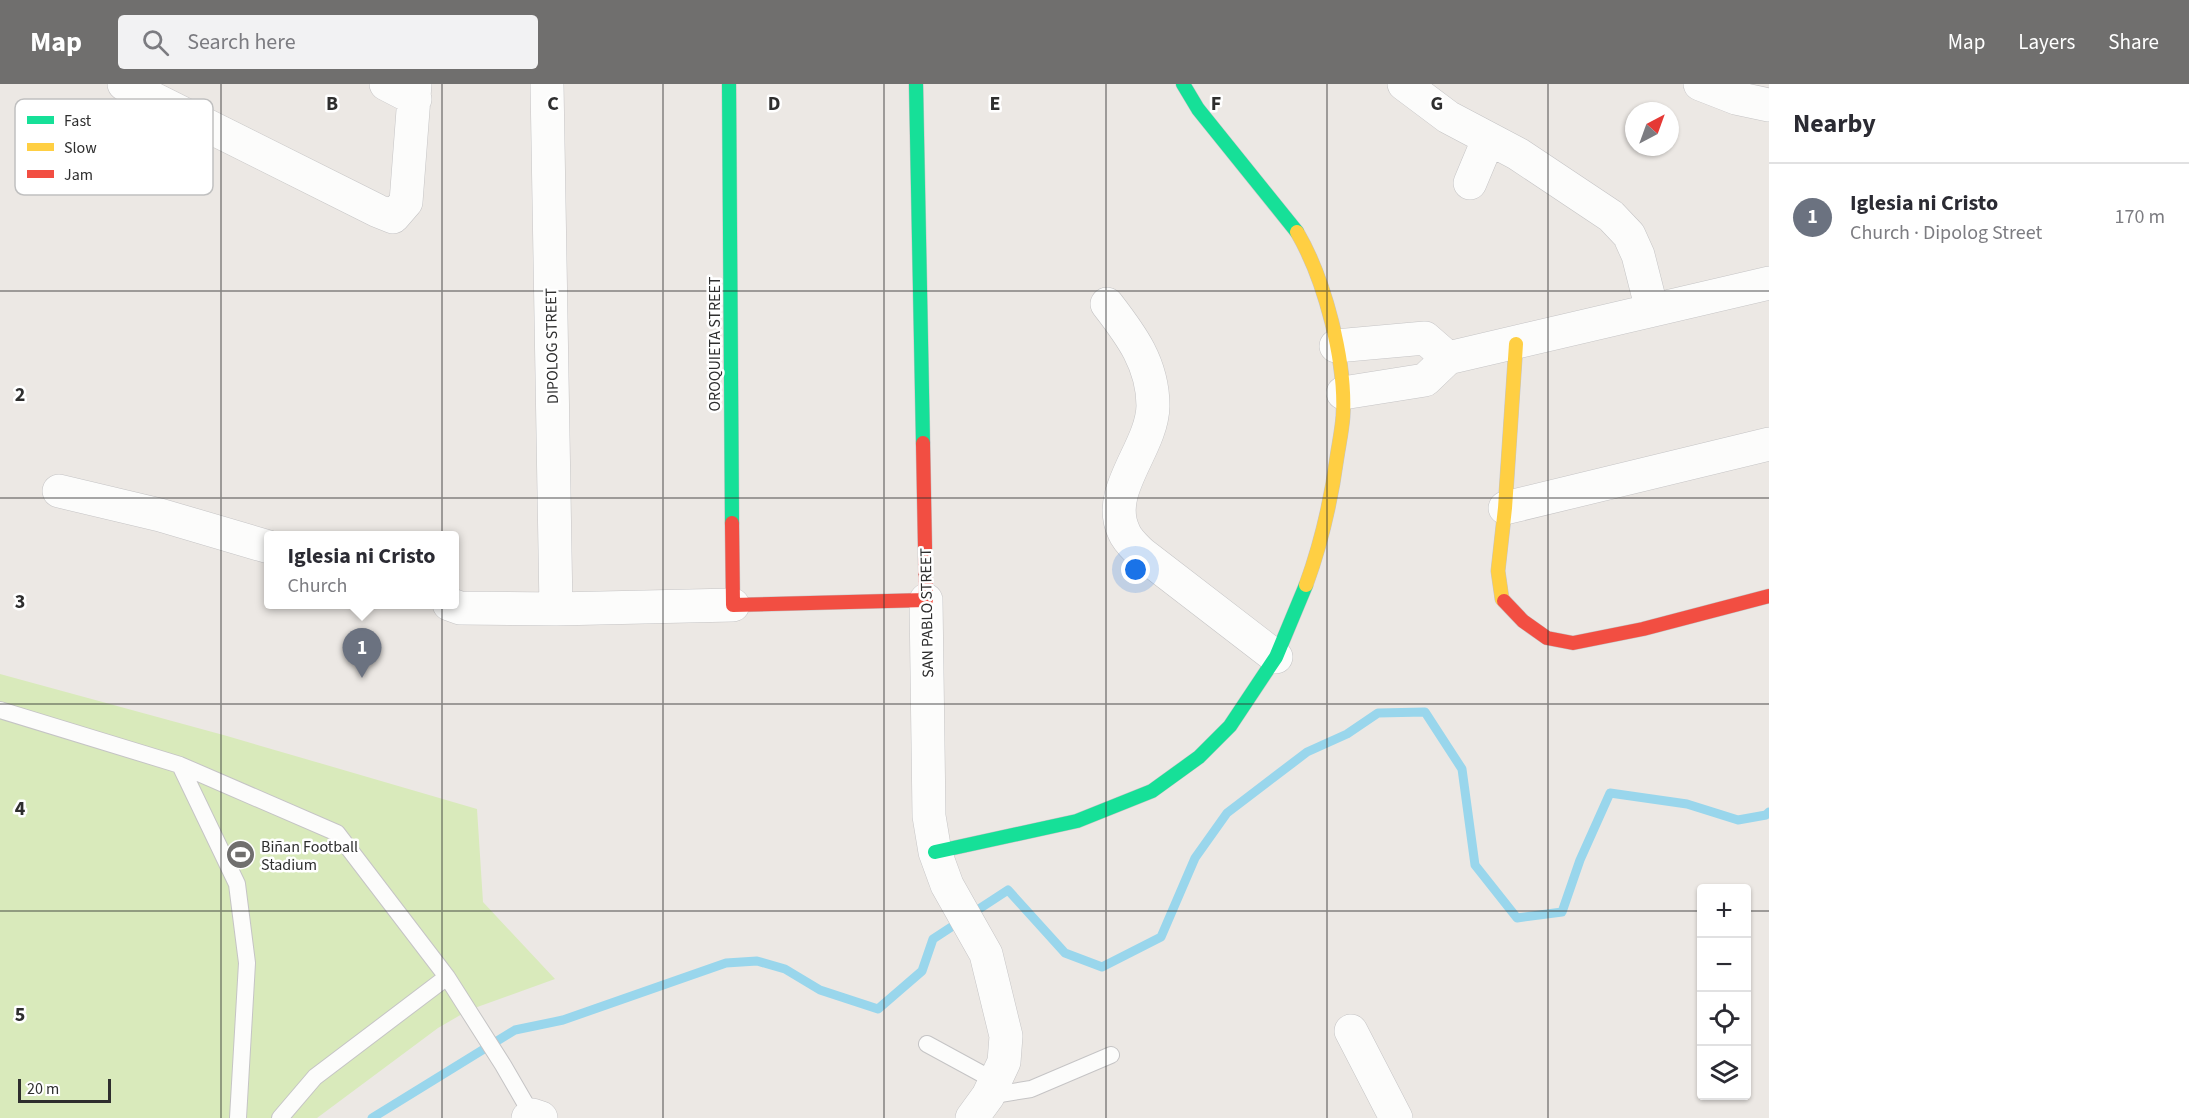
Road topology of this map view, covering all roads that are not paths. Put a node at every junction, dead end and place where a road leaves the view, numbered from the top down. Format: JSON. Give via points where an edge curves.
{"nodes":[{"id":1,"x":124,"y":84,"type":"edge"},
{"id":2,"x":386,"y":84,"type":"edge"},
{"id":3,"x":547,"y":84,"type":"edge"},
{"id":4,"x":729,"y":84,"type":"edge"},
{"id":5,"x":916,"y":84,"type":"edge"},
{"id":6,"x":1184,"y":84,"type":"edge"},
{"id":7,"x":1404,"y":84,"type":"edge"},
{"id":8,"x":1700,"y":84,"type":"edge"},
{"id":9,"x":415,"y":91,"type":"edge"},
{"id":10,"x":154,"y":99,"type":"edge"},
{"id":11,"x":1769,"y":105,"type":"edge"},
{"id":12,"x":213,"y":129,"type":"edge"},
{"id":13,"x":1488,"y":140,"type":"junction"},
{"id":14,"x":1470,"y":183,"type":"dead end"},
{"id":15,"x":1769,"y":283,"type":"edge"},
{"id":16,"x":1107,"y":304,"type":"dead end"},
{"id":17,"x":1652,"y":310,"type":"junction"},
{"id":18,"x":1516,"y":344,"type":"junction"},
{"id":19,"x":1336,"y":346,"type":"junction"},
{"id":20,"x":1448,"y":358,"type":"junction"},
{"id":21,"x":1343,"y":393,"type":"junction"},
{"id":22,"x":1769,"y":444,"type":"edge"},
{"id":23,"x":59,"y":491,"type":"dead end"},
{"id":24,"x":1506,"y":508,"type":"junction"},
{"id":25,"x":264,"y":546,"type":"edge"},
{"id":26,"x":1769,"y":596,"type":"edge"},
{"id":27,"x":926,"y":600,"type":"junction"},
{"id":28,"x":733,"y":604,"type":"junction"},
{"id":29,"x":459,"y":608,"type":"edge"},
{"id":30,"x":556,"y":609,"type":"junction"},
{"id":31,"x":1276,"y":657,"type":"junction"},
{"id":32,"x":0,"y":710,"type":"edge"},
{"id":33,"x":180,"y":765,"type":"junction"},
{"id":34,"x":935,"y":852,"type":"junction"},
{"id":35,"x":447,"y":977,"type":"junction"},
{"id":36,"x":1351,"y":1031,"type":"dead end"},
{"id":37,"x":927,"y":1044,"type":"dead end"},
{"id":38,"x":1111,"y":1055,"type":"dead end"},
{"id":39,"x":985,"y":1098,"type":"edge"},
{"id":40,"x":534,"y":1117,"type":"edge"},
{"id":41,"x":238,"y":1118,"type":"edge"},
{"id":42,"x":280,"y":1118,"type":"edge"},
{"id":43,"x":1396,"y":1118,"type":"edge"}],
"edges":[{"from":1,"to":10,"type":"street"},
{"from":2,"to":9,"type":"street"},
{"from":3,"to":30,"type":"street","name":"DIPOLOG STREET"},
{"from":4,"to":28,"type":"street","name":"OROQUIETA STREET"},
{"from":5,"to":27,"type":"street","name":"SAN PABLO STREET"},
{"from":6,"to":19,"type":"street","via":[[1198,109],[1298,234],[1322,287]]},
{"from":7,"to":13,"type":"street","via":[[1448,117]]},
{"from":8,"to":11,"type":"street"},
{"from":9,"to":12,"type":"street","via":[[406,202],[393,217]]},
{"from":13,"to":14,"type":"street"},
{"from":13,"to":17,"type":"street","via":[[1518,154],[1611,216],[1629,235],[1638,255]]},
{"from":15,"to":17,"type":"street"},
{"from":16,"to":31,"type":"street","via":[[1134,338],[1144,358],[1153,406],[1147,434],[1120,497],[1118,516],[1124,534],[1141,553]]},
{"from":17,"to":18,"type":"street"},
{"from":18,"to":20,"type":"street"},
{"from":18,"to":24,"type":"street"},
{"from":19,"to":20,"type":"street","via":[[1425,338]]},
{"from":19,"to":21,"type":"street"},
{"from":20,"to":21,"type":"street","via":[[1425,380]]},
{"from":21,"to":31,"type":"street","via":[[1333,487],[1318,553]]},
{"from":22,"to":24,"type":"street"},
{"from":23,"to":25,"type":"street"},
{"from":24,"to":26,"type":"street","via":[[1498,571],[1502,600],[1547,638],[1573,644]]},
{"from":27,"to":28,"type":"street"},
{"from":27,"to":34,"type":"street","name":"SAN PABLO STREET","via":[[929,816]]},
{"from":28,"to":30,"type":"street"},
{"from":29,"to":30,"type":"street"},
{"from":31,"to":34,"type":"street","via":[[1230,726],[1199,757],[1152,791],[1077,821]]},
{"from":32,"to":33,"type":"lane"},
{"from":33,"to":35,"type":"lane","via":[[337,833]]},
{"from":33,"to":41,"type":"lane","via":[[237,884],[247,963]]},
{"from":34,"to":39,"type":"street","name":"SAN PABLO STREET","via":[[947,885],[986,954],[1006,1036],[1004,1062]]},
{"from":35,"to":40,"type":"lane"},
{"from":35,"to":42,"type":"lane","via":[[315,1077]]},
{"from":36,"to":43,"type":"street"},
{"from":37,"to":39,"type":"lane"},
{"from":38,"to":39,"type":"lane","via":[[1031,1089]]}]}
